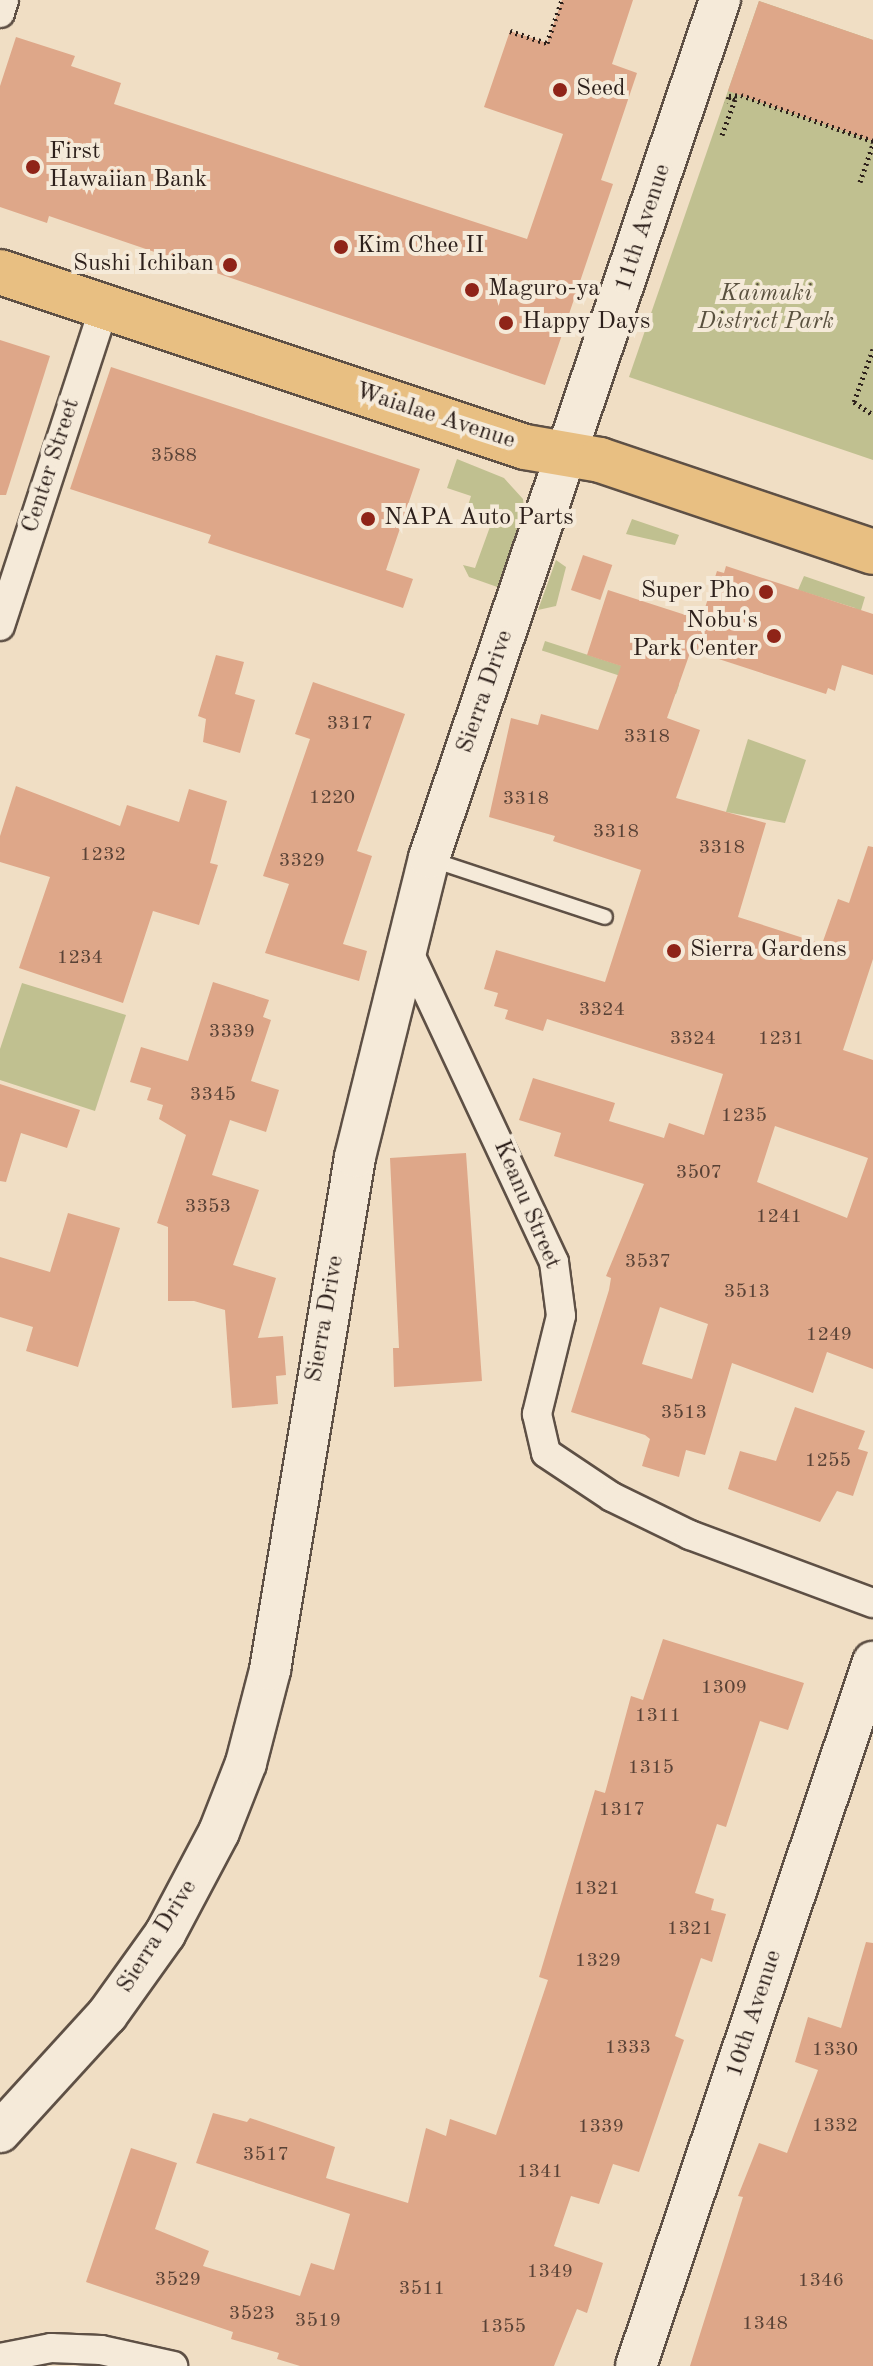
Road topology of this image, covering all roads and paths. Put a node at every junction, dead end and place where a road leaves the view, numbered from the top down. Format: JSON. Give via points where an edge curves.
{"nodes":[{"id":1,"x":4,"y":0,"type":"edge"},
{"id":2,"x":562,"y":0,"type":"edge"},
{"id":3,"x":720,"y":0,"type":"edge"},
{"id":4,"x":0,"y":13,"type":"edge"},
{"id":5,"x":510,"y":31,"type":"dead end"},
{"id":6,"x":729,"y":97,"type":"dead end"},
{"id":7,"x":873,"y":143,"type":"edge"},
{"id":8,"x":860,"y":182,"type":"dead end"},
{"id":9,"x":0,"y":272,"type":"edge"},
{"id":10,"x":104,"y":307,"type":"junction"},
{"id":11,"x":873,"y":349,"type":"edge"},
{"id":12,"x":873,"y":415,"type":"edge"},
{"id":13,"x":568,"y":455,"type":"junction"},
{"id":14,"x":873,"y":552,"type":"edge"},
{"id":15,"x":0,"y":626,"type":"edge"},
{"id":16,"x":429,"y":858,"type":"junction"},
{"id":17,"x":605,"y":917,"type":"dead end"},
{"id":18,"x":406,"y":946,"type":"junction"},
{"id":19,"x":873,"y":1603,"type":"edge"},
{"id":20,"x":873,"y":1662,"type":"edge"},
{"id":21,"x":0,"y":2132,"type":"edge"},
{"id":22,"x":0,"y":2358,"type":"edge"},
{"id":23,"x":173,"y":2366,"type":"edge"},
{"id":24,"x":636,"y":2366,"type":"edge"}],
"edges":[{"from":1,"to":4,"type":"street"},
{"from":2,"to":5,"type":"path","via":[[547,43]]},
{"from":3,"to":13,"type":"street","name":"11th Avenue"},
{"from":6,"to":7,"type":"path","via":[[731,92]]},
{"from":7,"to":8,"type":"path"},
{"from":9,"to":10,"type":"main road","name":"Waialae Avenue"},
{"from":10,"to":13,"type":"main road","name":"Waialae Avenue","via":[[525,447]]},
{"from":10,"to":15,"type":"street","name":"Center Street"},
{"from":11,"to":12,"type":"path","via":[[854,402]]},
{"from":13,"to":14,"type":"main road","name":"Waialae Avenue","via":[[600,460]]},
{"from":13,"to":16,"type":"street","name":"Sierra Drive"},
{"from":16,"to":17,"type":"lane"},
{"from":16,"to":18,"type":"street","name":"Sierra Drive"},
{"from":18,"to":19,"type":"street","name":"Keanu Street","via":[[554,1262],[561,1316],[537,1414],[546,1453],[612,1497],[690,1535]]},
{"from":18,"to":21,"type":"street","name":"Sierra Drive","via":[[355,1157],[278,1625],[246,1763],[219,1832],[165,1934],[107,2015]]},
{"from":20,"to":24,"type":"street","name":"10th Avenue"},
{"from":22,"to":23,"type":"street","via":[[51,2348],[101,2350]]}]}
